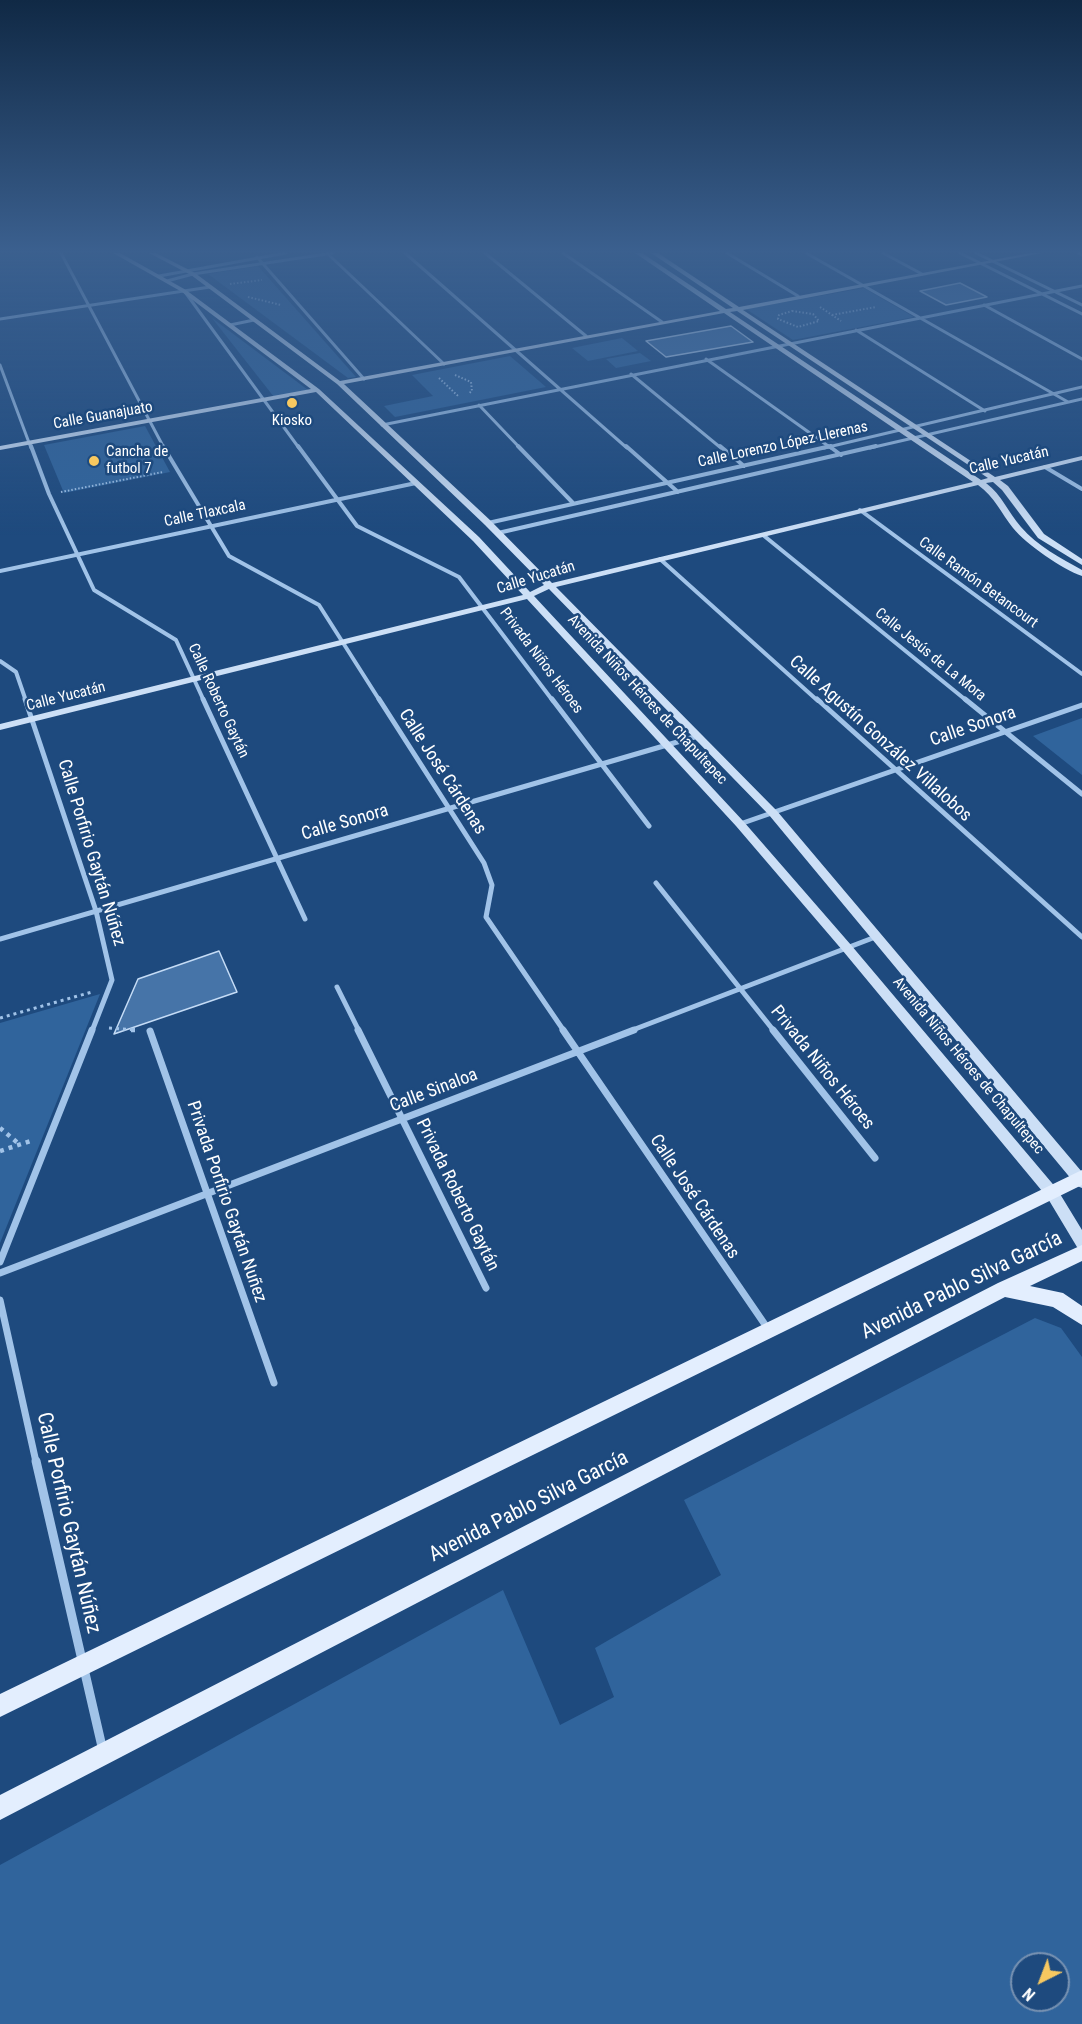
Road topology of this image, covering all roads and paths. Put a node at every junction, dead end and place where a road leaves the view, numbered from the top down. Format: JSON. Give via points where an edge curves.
{"nodes":[{"id":1,"x":110,"y":347,"type":"edge"},
{"id":2,"x":226,"y":347,"type":"edge"},
{"id":3,"x":260,"y":347,"type":"edge"},
{"id":4,"x":291,"y":347,"type":"edge"},
{"id":5,"x":337,"y":347,"type":"edge"},
{"id":6,"x":427,"y":347,"type":"edge"},
{"id":7,"x":513,"y":347,"type":"edge"},
{"id":8,"x":529,"y":347,"type":"edge"},
{"id":9,"x":763,"y":347,"type":"edge"},
{"id":10,"x":779,"y":347,"type":"edge"},
{"id":11,"x":796,"y":347,"type":"edge"},
{"id":12,"x":884,"y":347,"type":"edge"},
{"id":13,"x":973,"y":347,"type":"edge"},
{"id":14,"x":1061,"y":347,"type":"edge"},
{"id":15,"x":516,"y":350,"type":"junction"},
{"id":16,"x":706,"y":359,"type":"junction"},
{"id":17,"x":1082,"y":359,"type":"edge"},
{"id":18,"x":444,"y":364,"type":"junction"},
{"id":19,"x":0,"y":365,"type":"edge"},
{"id":20,"x":631,"y":374,"type":"junction"},
{"id":21,"x":445,"y":375,"type":"dead end"},
{"id":22,"x":455,"y":375,"type":"dead end"},
{"id":23,"x":364,"y":379,"type":"junction"},
{"id":24,"x":339,"y":383,"type":"junction"},
{"id":25,"x":1082,"y":387,"type":"edge"},
{"id":26,"x":560,"y":389,"type":"junction"},
{"id":27,"x":317,"y":390,"type":"junction"},
{"id":28,"x":1055,"y":394,"type":"junction"},
{"id":29,"x":466,"y":395,"type":"dead end"},
{"id":30,"x":460,"y":399,"type":"dead end"},
{"id":31,"x":1082,"y":399,"type":"edge"},
{"id":32,"x":266,"y":400,"type":"junction"},
{"id":33,"x":1069,"y":402,"type":"junction"},
{"id":34,"x":479,"y":405,"type":"junction"},
{"id":35,"x":985,"y":411,"type":"junction"},
{"id":36,"x":148,"y":421,"type":"junction"},
{"id":37,"x":382,"y":425,"type":"junction"},
{"id":38,"x":916,"y":428,"type":"junction"},
{"id":39,"x":902,"y":431,"type":"junction"},
{"id":40,"x":928,"y":435,"type":"junction"},
{"id":41,"x":913,"y":438,"type":"junction"},
{"id":42,"x":28,"y":443,"type":"junction"},
{"id":43,"x":829,"y":447,"type":"junction"},
{"id":44,"x":0,"y":448,"type":"edge"},
{"id":45,"x":841,"y":455,"type":"junction"},
{"id":46,"x":1082,"y":458,"type":"edge"},
{"id":47,"x":744,"y":466,"type":"junction"},
{"id":48,"x":1045,"y":467,"type":"junction"},
{"id":49,"x":178,"y":469,"type":"junction"},
{"id":50,"x":994,"y":479,"type":"junction"},
{"id":51,"x":667,"y":482,"type":"junction"},
{"id":52,"x":978,"y":482,"type":"junction"},
{"id":53,"x":416,"y":483,"type":"junction"},
{"id":54,"x":1082,"y":489,"type":"edge"},
{"id":55,"x":678,"y":492,"type":"junction"},
{"id":56,"x":49,"y":494,"type":"junction"},
{"id":57,"x":338,"y":500,"type":"junction"},
{"id":58,"x":573,"y":502,"type":"junction"},
{"id":59,"x":860,"y":510,"type":"junction"},
{"id":60,"x":488,"y":523,"type":"junction"},
{"id":61,"x":212,"y":525,"type":"junction"},
{"id":62,"x":498,"y":533,"type":"junction"},
{"id":63,"x":763,"y":535,"type":"junction"},
{"id":64,"x":76,"y":554,"type":"junction"},
{"id":65,"x":660,"y":559,"type":"junction"},
{"id":66,"x":1082,"y":563,"type":"edge"},
{"id":67,"x":0,"y":571,"type":"edge"},
{"id":68,"x":1082,"y":574,"type":"edge"},
{"id":69,"x":549,"y":585,"type":"junction"},
{"id":70,"x":528,"y":596,"type":"junction"},
{"id":71,"x":483,"y":607,"type":"junction"},
{"id":72,"x":343,"y":642,"type":"junction"},
{"id":73,"x":0,"y":662,"type":"edge"},
{"id":74,"x":1082,"y":674,"type":"edge"},
{"id":75,"x":195,"y":679,"type":"junction"},
{"id":76,"x":1082,"y":705,"type":"edge"},
{"id":77,"x":31,"y":720,"type":"junction"},
{"id":78,"x":0,"y":728,"type":"edge"},
{"id":79,"x":1005,"y":732,"type":"junction"},
{"id":80,"x":698,"y":736,"type":"junction"},
{"id":81,"x":666,"y":745,"type":"junction"},
{"id":82,"x":602,"y":764,"type":"junction"},
{"id":83,"x":895,"y":771,"type":"junction"},
{"id":84,"x":1082,"y":794,"type":"edge"},
{"id":85,"x":448,"y":809,"type":"junction"},
{"id":86,"x":773,"y":813,"type":"junction"},
{"id":87,"x":740,"y":825,"type":"junction"},
{"id":88,"x":649,"y":826,"type":"dead end"},
{"id":89,"x":278,"y":858,"type":"junction"},
{"id":90,"x":656,"y":883,"type":"dead end"},
{"id":91,"x":96,"y":911,"type":"junction"},
{"id":92,"x":305,"y":919,"type":"dead end"},
{"id":93,"x":878,"y":936,"type":"junction"},
{"id":94,"x":1082,"y":937,"type":"edge"},
{"id":95,"x":0,"y":939,"type":"edge"},
{"id":96,"x":847,"y":948,"type":"junction"},
{"id":97,"x":109,"y":987,"type":"junction"},
{"id":98,"x":337,"y":987,"type":"dead end"},
{"id":99,"x":740,"y":989,"type":"junction"},
{"id":100,"x":0,"y":1018,"type":"edge"},
{"id":101,"x":95,"y":1027,"type":"junction"},
{"id":102,"x":150,"y":1031,"type":"joint"},
{"id":103,"x":577,"y":1052,"type":"junction"},
{"id":104,"x":403,"y":1119,"type":"junction"},
{"id":105,"x":0,"y":1128,"type":"edge"},
{"id":106,"x":52,"y":1134,"type":"junction"},
{"id":107,"x":19,"y":1144,"type":"junction"},
{"id":108,"x":0,"y":1151,"type":"edge"},
{"id":109,"x":875,"y":1158,"type":"dead end"},
{"id":110,"x":1081,"y":1179,"type":"edge"},
{"id":111,"x":1052,"y":1192,"type":"junction"},
{"id":112,"x":207,"y":1194,"type":"junction"},
{"id":113,"x":1082,"y":1243,"type":"edge"},
{"id":114,"x":1082,"y":1252,"type":"edge"},
{"id":115,"x":0,"y":1262,"type":"edge"},
{"id":116,"x":0,"y":1273,"type":"edge"},
{"id":117,"x":486,"y":1288,"type":"dead end"},
{"id":118,"x":1004,"y":1289,"type":"junction"},
{"id":119,"x":0,"y":1300,"type":"edge"},
{"id":120,"x":1082,"y":1316,"type":"edge"},
{"id":121,"x":769,"y":1330,"type":"junction"},
{"id":122,"x":274,"y":1383,"type":"dead end"},
{"id":123,"x":81,"y":1666,"type":"junction"},
{"id":124,"x":0,"y":1706,"type":"edge"},
{"id":125,"x":104,"y":1754,"type":"junction"},
{"id":126,"x":0,"y":1808,"type":"edge"}],
"edges":[{"from":1,"to":36,"type":"street","name":"Calle José Cárdenas"},
{"from":2,"to":32,"type":"street","name":"Privada Niños Héroes"},
{"from":3,"to":27,"type":"street","name":"Avenida Niños Héroes de Chapultepec"},
{"from":4,"to":24,"type":"street","name":"Avenida Niños Héroes de Chapultepec"},
{"from":5,"to":23,"type":"street"},
{"from":6,"to":18,"type":"street"},
{"from":7,"to":15,"type":"street"},
{"from":8,"to":15,"type":"street"},
{"from":9,"to":16,"type":"street"},
{"from":10,"to":39,"type":"street"},
{"from":11,"to":38,"type":"street"},
{"from":12,"to":35,"type":"street"},
{"from":13,"to":28,"type":"street"},
{"from":14,"to":17,"type":"street"},
{"from":15,"to":18,"type":"street"},
{"from":15,"to":26,"type":"street"},
{"from":16,"to":20,"type":"street"},
{"from":16,"to":43,"type":"street"},
{"from":18,"to":23,"type":"street"},
{"from":19,"to":42,"type":"street","name":"Calle Roberto Gaytán"},
{"from":20,"to":26,"type":"street"},
{"from":20,"to":47,"type":"street"},
{"from":21,"to":30,"type":"path","via":[[435,374]]},
{"from":22,"to":29,"type":"path","via":[[471,382],[472,391]]},
{"from":23,"to":24,"type":"street"},
{"from":24,"to":37,"type":"street","name":"Avenida Niños Héroes de Chapultepec"},
{"from":25,"to":28,"type":"street","name":"Calle Lorenzo López Llerenas"},
{"from":26,"to":34,"type":"street"},
{"from":26,"to":51,"type":"street"},
{"from":27,"to":32,"type":"street","name":"Calle Guanajuato"},
{"from":27,"to":53,"type":"street","name":"Avenida Niños Héroes de Chapultepec"},
{"from":28,"to":33,"type":"street"},
{"from":28,"to":35,"type":"street","name":"Calle Lorenzo López Llerenas"},
{"from":31,"to":33,"type":"street","name":"Calle Lorenzo López Llerenas"},
{"from":32,"to":36,"type":"street","name":"Calle Guanajuato"},
{"from":32,"to":57,"type":"street","name":"Privada Niños Héroes"},
{"from":33,"to":40,"type":"street","name":"Calle Lorenzo López Llerenas"},
{"from":34,"to":37,"type":"street"},
{"from":34,"to":58,"type":"street"},
{"from":35,"to":38,"type":"street","name":"Calle Lorenzo López Llerenas"},
{"from":36,"to":42,"type":"street","name":"Calle Guanajuato"},
{"from":36,"to":49,"type":"street","name":"Calle José Cárdenas"},
{"from":37,"to":60,"type":"street","name":"Avenida Niños Héroes de Chapultepec"},
{"from":38,"to":39,"type":"street","name":"Calle Lorenzo López Llerenas"},
{"from":38,"to":40,"type":"street"},
{"from":39,"to":41,"type":"street"},
{"from":39,"to":43,"type":"street","name":"Calle Lorenzo López Llerenas"},
{"from":40,"to":41,"type":"street","name":"Calle Lorenzo López Llerenas"},
{"from":40,"to":50,"type":"street"},
{"from":41,"to":45,"type":"street","name":"Calle Lorenzo López Llerenas"},
{"from":41,"to":52,"type":"street"},
{"from":42,"to":44,"type":"street","name":"Calle Guanajuato"},
{"from":42,"to":56,"type":"street","name":"Calle Roberto Gaytán"},
{"from":43,"to":45,"type":"street"},
{"from":43,"to":47,"type":"street","name":"Calle Lorenzo López Llerenas"},
{"from":45,"to":55,"type":"street","name":"Calle Lorenzo López Llerenas"},
{"from":46,"to":48,"type":"street","name":"Calle Yucatán"},
{"from":47,"to":51,"type":"street","name":"Calle Lorenzo López Llerenas"},
{"from":48,"to":50,"type":"street","name":"Calle Yucatán"},
{"from":48,"to":54,"type":"street"},
{"from":49,"to":56,"type":"path"},
{"from":49,"to":61,"type":"street","name":"Calle José Cárdenas"},
{"from":50,"to":52,"type":"street","name":"Calle Yucatán"},
{"from":50,"to":66,"type":"street","via":[[1041,536]]},
{"from":51,"to":55,"type":"street"},
{"from":51,"to":58,"type":"street","name":"Calle Lorenzo López Llerenas"},
{"from":52,"to":59,"type":"street","name":"Calle Yucatán"},
{"from":52,"to":68,"type":"street","via":[[1002,502],[1017,528],[1030,540]]},
{"from":53,"to":57,"type":"street","name":"Calle Tlaxcala"},
{"from":53,"to":70,"type":"street","name":"Avenida Niños Héroes de Chapultepec","via":[[476,539]]},
{"from":55,"to":62,"type":"street","name":"Calle Lorenzo López Llerenas"},
{"from":56,"to":64,"type":"street","name":"Calle Roberto Gaytán"},
{"from":57,"to":61,"type":"street","name":"Calle Tlaxcala"},
{"from":57,"to":71,"type":"street","name":"Privada Niños Héroes","via":[[357,526],[459,577]]},
{"from":58,"to":60,"type":"street","name":"Calle Lorenzo López Llerenas"},
{"from":59,"to":63,"type":"street","name":"Calle Yucatán"},
{"from":59,"to":74,"type":"street","name":"Calle Ramón Betancourt"},
{"from":60,"to":62,"type":"street","name":"Avenida Niños Héroes de Chapultepec"},
{"from":61,"to":64,"type":"street","name":"Calle Tlaxcala"},
{"from":61,"to":72,"type":"street","name":"Calle José Cárdenas","via":[[229,556],[319,605]]},
{"from":62,"to":69,"type":"street","name":"Avenida Niños Héroes de Chapultepec"},
{"from":63,"to":65,"type":"street","name":"Calle Yucatán"},
{"from":63,"to":79,"type":"street","name":"Calle Jesús de La Mora"},
{"from":64,"to":67,"type":"street","name":"Calle Tlaxcala"},
{"from":64,"to":75,"type":"street","name":"Calle Roberto Gaytán","via":[[94,590],[176,640]]},
{"from":65,"to":69,"type":"street","name":"Calle Yucatán"},
{"from":65,"to":83,"type":"street","name":"Calle Agustín González Villalobos"},
{"from":69,"to":70,"type":"street","name":"Calle Yucatán"},
{"from":69,"to":80,"type":"street","name":"Avenida Niños Héroes de Chapultepec"},
{"from":70,"to":71,"type":"street","name":"Calle Yucatán"},
{"from":70,"to":81,"type":"street","name":"Avenida Niños Héroes de Chapultepec"},
{"from":71,"to":72,"type":"street","name":"Calle Yucatán"},
{"from":71,"to":82,"type":"street","name":"Privada Niños Héroes"},
{"from":72,"to":75,"type":"street","name":"Calle Yucatán"},
{"from":72,"to":85,"type":"street","name":"Calle José Cárdenas"},
{"from":73,"to":77,"type":"street","name":"Calle Porfirio Gaytán Núñez","via":[[16,672]]},
{"from":75,"to":77,"type":"street","name":"Calle Yucatán"},
{"from":75,"to":89,"type":"street","name":"Calle Roberto Gaytán"},
{"from":76,"to":79,"type":"street","name":"Calle Sonora"},
{"from":77,"to":78,"type":"street","name":"Calle Yucatán"},
{"from":77,"to":91,"type":"street","name":"Calle Porfirio Gaytán Núñez"},
{"from":79,"to":83,"type":"street","name":"Calle Sonora"},
{"from":79,"to":84,"type":"street","name":"Calle Jesús de La Mora"},
{"from":80,"to":81,"type":"street","name":"Calle Sonora"},
{"from":80,"to":86,"type":"street","name":"Avenida Niños Héroes de Chapultepec"},
{"from":81,"to":82,"type":"street","name":"Calle Sonora"},
{"from":81,"to":87,"type":"street","name":"Avenida Niños Héroes de Chapultepec"},
{"from":82,"to":85,"type":"street","name":"Calle Sonora"},
{"from":82,"to":88,"type":"street","name":"Privada Niños Héroes"},
{"from":83,"to":86,"type":"street","name":"Calle Sonora"},
{"from":83,"to":94,"type":"street","name":"Calle Agustín González Villalobos"},
{"from":85,"to":89,"type":"street","name":"Calle Sonora"},
{"from":85,"to":103,"type":"street","name":"Calle José Cárdenas","via":[[484,863],[492,885],[486,917]]},
{"from":86,"to":87,"type":"street","name":"Calle Sonora"},
{"from":86,"to":93,"type":"street","name":"Avenida Niños Héroes de Chapultepec"},
{"from":87,"to":96,"type":"street","name":"Avenida Niños Héroes de Chapultepec"},
{"from":89,"to":91,"type":"street","name":"Calle Sonora"},
{"from":89,"to":92,"type":"street","name":"Calle Roberto Gaytán"},
{"from":90,"to":99,"type":"street","name":"Privada Niños Héroes"},
{"from":91,"to":95,"type":"street","name":"Calle Sonora"},
{"from":91,"to":97,"type":"street","name":"Calle Porfirio Gaytán Núñez","via":[[112,980]]},
{"from":93,"to":96,"type":"street","name":"Calle Sinaloa"},
{"from":93,"to":110,"type":"street","name":"Avenida Niños Héroes de Chapultepec"},
{"from":96,"to":99,"type":"street","name":"Calle Sinaloa"},
{"from":96,"to":111,"type":"street","name":"Avenida Niños Héroes de Chapultepec"},
{"from":97,"to":100,"type":"path"},
{"from":97,"to":101,"type":"street","name":"Calle Porfirio Gaytán Núñez"},
{"from":98,"to":104,"type":"street","name":"Privada Roberto Gaytán"},
{"from":99,"to":103,"type":"street","name":"Calle Sinaloa"},
{"from":99,"to":109,"type":"street","name":"Privada Niños Héroes"},
{"from":101,"to":102,"type":"path"},
{"from":101,"to":106,"type":"street","name":"Calle Porfirio Gaytán Núñez"},
{"from":102,"to":112,"type":"street","name":"Privada Porfirio Gaytán Nuñez"},
{"from":103,"to":104,"type":"street","name":"Calle Sinaloa"},
{"from":103,"to":121,"type":"street","name":"Calle José Cárdenas"},
{"from":104,"to":112,"type":"street","name":"Calle Sinaloa"},
{"from":104,"to":117,"type":"street","name":"Privada Roberto Gaytán"},
{"from":105,"to":107,"type":"path"},
{"from":106,"to":107,"type":"path"},
{"from":106,"to":115,"type":"street","name":"Calle Porfirio Gaytán Núñez"},
{"from":107,"to":108,"type":"path"},
{"from":110,"to":111,"type":"main road"},
{"from":111,"to":113,"type":"street","name":"Avenida Niños Héroes de Chapultepec"},
{"from":111,"to":121,"type":"main road"},
{"from":112,"to":116,"type":"street","name":"Calle Sinaloa"},
{"from":112,"to":122,"type":"street","name":"Privada Porfirio Gaytán Nuñez"},
{"from":114,"to":118,"type":"main road","name":"Avenida Pablo Silva García"},
{"from":118,"to":120,"type":"main road","via":[[1057,1299]]},
{"from":118,"to":125,"type":"main road","name":"Avenida Pablo Silva García"},
{"from":119,"to":123,"type":"street","name":"Calle Porfirio Gaytán Núñez"},
{"from":121,"to":123,"type":"main road"},
{"from":123,"to":124,"type":"main road"},
{"from":123,"to":125,"type":"street","name":"Calle Porfirio Gaytán Núñez"},
{"from":125,"to":126,"type":"main road","name":"Avenida Pablo Silva García"}]}
